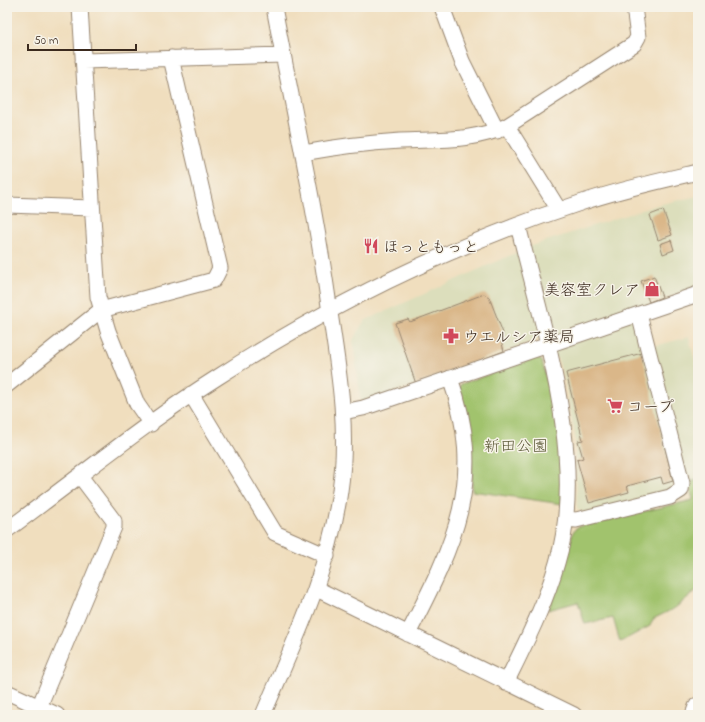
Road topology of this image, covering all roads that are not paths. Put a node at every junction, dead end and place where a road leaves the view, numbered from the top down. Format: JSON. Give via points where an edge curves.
{"nodes":[{"id":1,"x":80,"y":7,"type":"edge"},
{"id":2,"x":274,"y":7,"type":"edge"},
{"id":3,"x":442,"y":7,"type":"edge"},
{"id":4,"x":634,"y":7,"type":"edge"},
{"id":5,"x":283,"y":55,"type":"junction"},
{"id":6,"x":171,"y":58,"type":"junction"},
{"id":7,"x":83,"y":61,"type":"junction"},
{"id":8,"x":502,"y":129,"type":"junction"},
{"id":9,"x":303,"y":153,"type":"junction"},
{"id":10,"x":698,"y":172,"type":"edge"},
{"id":11,"x":7,"y":205,"type":"edge"},
{"id":12,"x":92,"y":208,"type":"junction"},
{"id":13,"x":559,"y":210,"type":"junction"},
{"id":14,"x":518,"y":225,"type":"junction"},
{"id":15,"x":698,"y":294,"type":"edge"},
{"id":16,"x":101,"y":310,"type":"junction"},
{"id":17,"x":330,"y":311,"type":"junction"},
{"id":18,"x":639,"y":314,"type":"junction"},
{"id":19,"x":547,"y":346,"type":"junction"},
{"id":20,"x":450,"y":378,"type":"junction"},
{"id":21,"x":7,"y":385,"type":"edge"},
{"id":22,"x":191,"y":394,"type":"junction"},
{"id":23,"x":344,"y":412,"type":"junction"},
{"id":24,"x":150,"y":424,"type":"junction"},
{"id":25,"x":80,"y":476,"type":"junction"},
{"id":26,"x":566,"y":519,"type":"junction"},
{"id":27,"x":7,"y":530,"type":"edge"},
{"id":28,"x":327,"y":556,"type":"junction"},
{"id":29,"x":317,"y":589,"type":"junction"},
{"id":30,"x":408,"y":634,"type":"junction"},
{"id":31,"x":506,"y":682,"type":"junction"},
{"id":32,"x":7,"y":692,"type":"edge"},
{"id":33,"x":39,"y":706,"type":"junction"},
{"id":34,"x":698,"y":708,"type":"edge"},
{"id":35,"x":57,"y":715,"type":"edge"},
{"id":36,"x":263,"y":715,"type":"edge"},
{"id":37,"x":574,"y":715,"type":"edge"},
{"id":38,"x":694,"y":715,"type":"edge"}],
"edges":[{"from":1,"to":7,"type":"street"},
{"from":2,"to":5,"type":"street"},
{"from":3,"to":8,"type":"street","via":[[462,62]]},
{"from":4,"to":8,"type":"street","via":[[638,37],[634,44]]},
{"from":5,"to":6,"type":"street"},
{"from":5,"to":9,"type":"street"},
{"from":6,"to":7,"type":"street"},
{"from":6,"to":16,"type":"street","via":[[220,268],[214,280]]},
{"from":7,"to":12,"type":"street"},
{"from":8,"to":9,"type":"street","via":[[475,137],[358,144]]},
{"from":8,"to":13,"type":"street"},
{"from":9,"to":17,"type":"street"},
{"from":10,"to":13,"type":"street"},
{"from":11,"to":12,"type":"street"},
{"from":12,"to":16,"type":"street"},
{"from":13,"to":14,"type":"street"},
{"from":14,"to":17,"type":"street","via":[[421,265]]},
{"from":14,"to":19,"type":"street"},
{"from":15,"to":18,"type":"street"},
{"from":16,"to":21,"type":"street"},
{"from":16,"to":24,"type":"street","via":[[137,404]]},
{"from":17,"to":22,"type":"street","via":[[272,343]]},
{"from":17,"to":23,"type":"street"},
{"from":18,"to":19,"type":"street"},
{"from":18,"to":26,"type":"street","via":[[682,483],[681,490],[670,497],[576,520]]},
{"from":19,"to":20,"type":"street"},
{"from":19,"to":26,"type":"street","via":[[568,457]]},
{"from":20,"to":23,"type":"street"},
{"from":20,"to":30,"type":"street","via":[[467,448],[465,485],[452,541]]},
{"from":22,"to":24,"type":"street"},
{"from":22,"to":28,"type":"street","via":[[275,533]]},
{"from":23,"to":28,"type":"street","via":[[340,490]]},
{"from":24,"to":25,"type":"street"},
{"from":25,"to":27,"type":"street"},
{"from":25,"to":33,"type":"street","via":[[114,521],[114,526]]},
{"from":26,"to":31,"type":"street","via":[[558,563],[543,604]]},
{"from":28,"to":29,"type":"street"},
{"from":29,"to":30,"type":"street"},
{"from":29,"to":36,"type":"street"},
{"from":30,"to":31,"type":"street"},
{"from":31,"to":37,"type":"street"},
{"from":32,"to":33,"type":"street"},
{"from":33,"to":35,"type":"street"},
{"from":34,"to":38,"type":"main road"}]}
